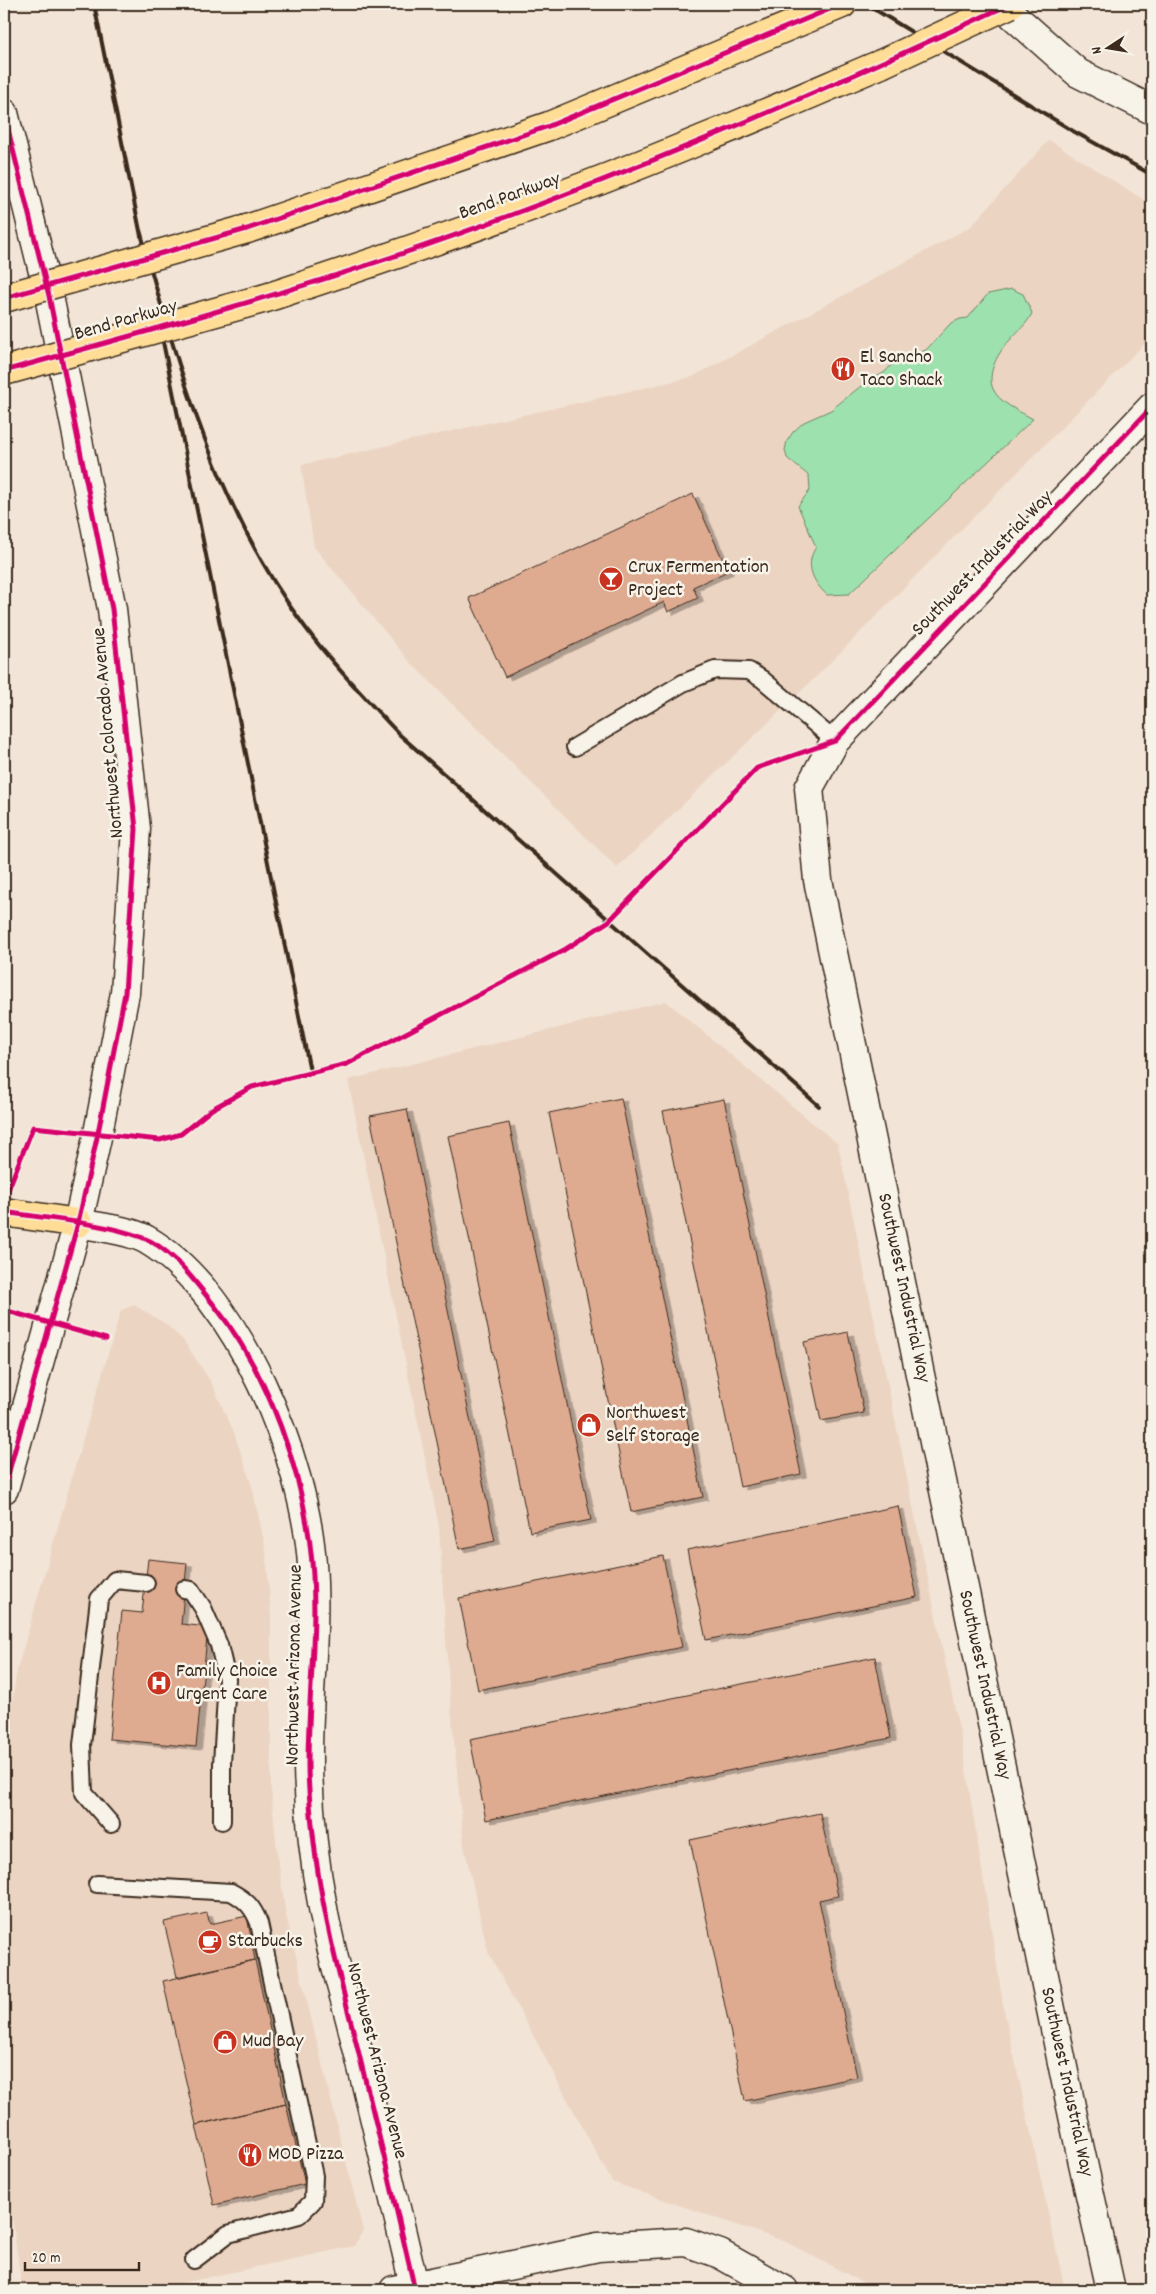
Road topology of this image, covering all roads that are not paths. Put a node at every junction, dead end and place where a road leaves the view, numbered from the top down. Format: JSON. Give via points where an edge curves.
{"nodes":[{"id":1,"x":842,"y":4,"type":"edge"},
{"id":2,"x":1000,"y":4,"type":"edge"},
{"id":3,"x":1010,"y":4,"type":"edge"},
{"id":4,"x":1152,"y":110,"type":"edge"},
{"id":5,"x":4,"y":113,"type":"edge"},
{"id":6,"x":4,"y":298,"type":"edge"},
{"id":7,"x":4,"y":371,"type":"edge"},
{"id":8,"x":1152,"y":407,"type":"edge"},
{"id":9,"x":835,"y":741,"type":"junction"},
{"id":10,"x":575,"y":747,"type":"dead end"},
{"id":11,"x":4,"y":1212,"type":"edge"},
{"id":12,"x":78,"y":1223,"type":"junction"},
{"id":13,"x":4,"y":1488,"type":"edge"},
{"id":14,"x":146,"y":1583,"type":"dead end"},
{"id":15,"x":184,"y":1589,"type":"dead end"},
{"id":16,"x":222,"y":1821,"type":"dead end"},
{"id":17,"x":111,"y":1824,"type":"dead end"},
{"id":18,"x":97,"y":1884,"type":"dead end"},
{"id":19,"x":194,"y":2260,"type":"dead end"},
{"id":20,"x":408,"y":2289,"type":"edge"},
{"id":21,"x":784,"y":2290,"type":"edge"},
{"id":22,"x":1111,"y":2290,"type":"edge"}],
"edges":[{"from":1,"to":6,"type":"highway","bridge":true,"via":[[549,126],[247,229]]},
{"from":2,"to":4,"type":"street","via":[[1078,74]]},
{"from":3,"to":7,"type":"highway","name":"Bend Parkway","bridge":true,"via":[[881,64],[702,140],[528,208],[266,298]]},
{"from":5,"to":12,"type":"street","name":"Northwest Colorado Avenue","via":[[49,296],[112,609],[136,828],[125,993]]},
{"from":8,"to":9,"type":"street","name":"Southwest Industrial Way"},
{"from":9,"to":10,"type":"lane","via":[[762,679],[749,671],[731,669],[715,670],[683,683]]},
{"from":9,"to":22,"type":"street","name":"Southwest Industrial Way","via":[[809,788],[818,880]]},
{"from":11,"to":12,"type":"highway"},
{"from":12,"to":13,"type":"street","name":"Northwest Colorado Avenue"},
{"from":12,"to":20,"type":"street","name":"Northwest Arizona Avenue","via":[[143,1238],[170,1255],[200,1288],[230,1325],[258,1376],[303,1496],[313,1573],[314,1632],[308,1765],[323,1910],[379,2134]]},
{"from":14,"to":17,"type":"lane","via":[[115,1580],[100,1599],[82,1745],[84,1793]]},
{"from":15,"to":16,"type":"lane","via":[[191,1590],[203,1608],[219,1644],[227,1679]]},
{"from":18,"to":19,"type":"lane","via":[[231,1892],[246,1900],[255,1910],[259,1923],[314,2176],[312,2201],[299,2215],[228,2234]]},
{"from":20,"to":21,"type":"street","via":[[598,2247],[686,2242],[720,2254]]}]}
